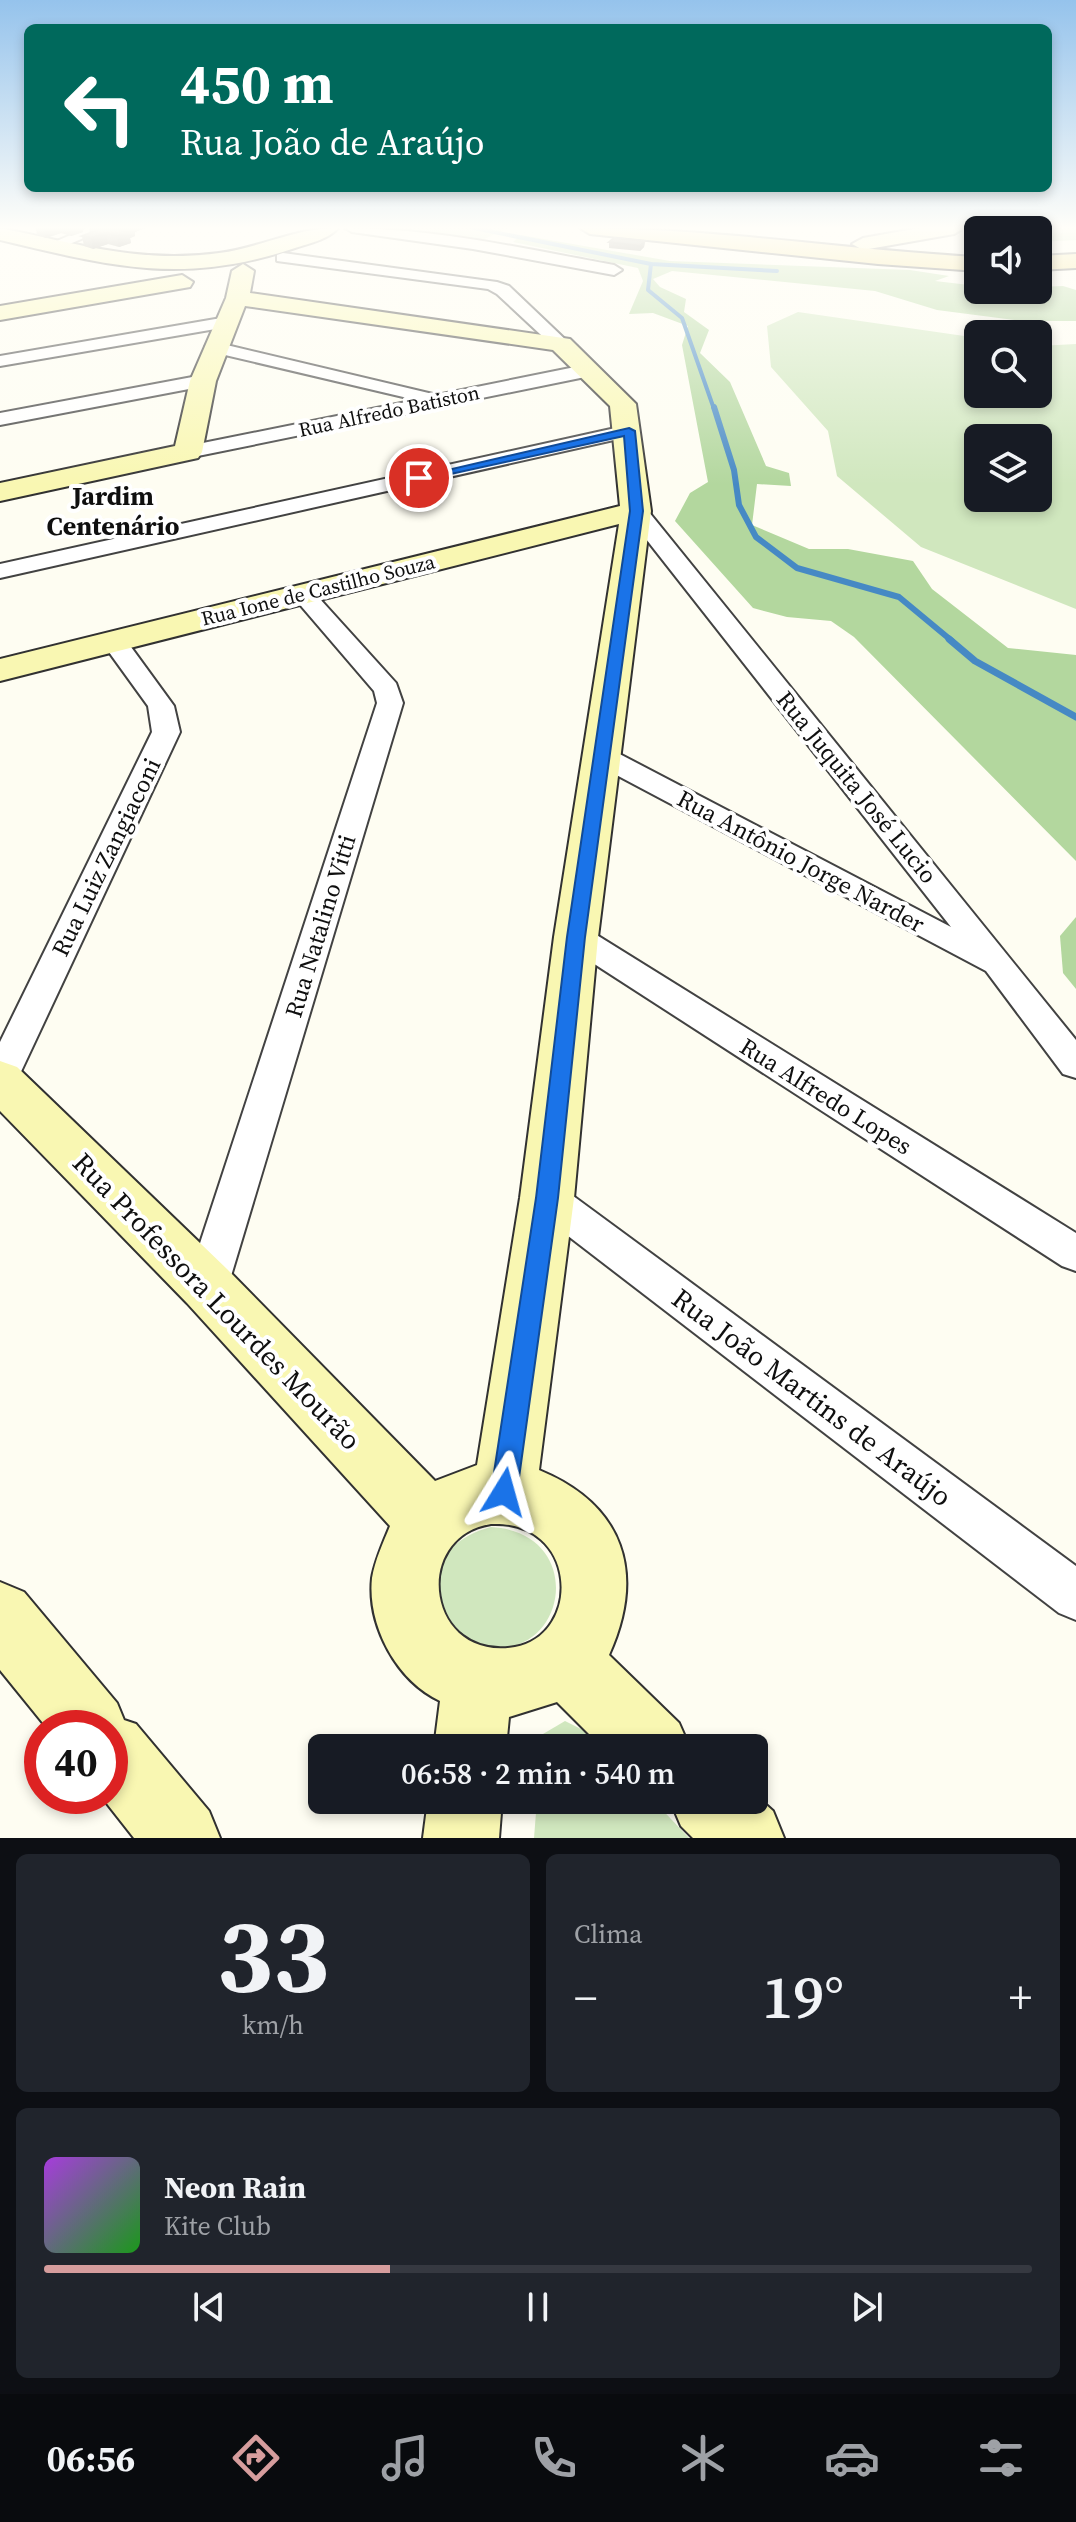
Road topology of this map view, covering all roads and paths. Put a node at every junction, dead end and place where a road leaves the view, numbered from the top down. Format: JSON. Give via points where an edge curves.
{"nodes":[{"id":1,"x":215,"y":314,"type":"edge"},
{"id":2,"x":230,"y":314,"type":"edge"},
{"id":3,"x":260,"y":314,"type":"edge"},
{"id":4,"x":529,"y":314,"type":"edge"},
{"id":5,"x":214,"y":347,"type":"junction"},
{"id":6,"x":576,"y":357,"type":"junction"},
{"id":7,"x":0,"y":361,"type":"edge"},
{"id":8,"x":203,"y":381,"type":"junction"},
{"id":9,"x":441,"y":400,"type":"junction"},
{"id":10,"x":0,"y":419,"type":"edge"},
{"id":11,"x":629,"y":431,"type":"junction"},
{"id":12,"x":188,"y":452,"type":"junction"},
{"id":13,"x":0,"y":492,"type":"edge"},
{"id":14,"x":636,"y":511,"type":"junction"},
{"id":15,"x":0,"y":571,"type":"edge"},
{"id":16,"x":302,"y":593,"type":"junction"},
{"id":17,"x":114,"y":641,"type":"junction"},
{"id":18,"x":0,"y":670,"type":"edge"},
{"id":19,"x":600,"y":755,"type":"junction"},
{"id":20,"x":576,"y":937,"type":"junction"},
{"id":21,"x":1001,"y":967,"type":"junction"},
{"id":22,"x":1076,"y":1065,"type":"edge"},
{"id":23,"x":0,"y":1079,"type":"edge"},
{"id":24,"x":547,"y":1198,"type":"junction"},
{"id":25,"x":1076,"y":1254,"type":"edge"},
{"id":26,"x":207,"y":1286,"type":"junction"},
{"id":27,"x":504,"y":1492,"type":"junction"},
{"id":28,"x":431,"y":1523,"type":"junction"},
{"id":29,"x":1076,"y":1596,"type":"edge"},
{"id":30,"x":0,"y":1616,"type":"edge"},
{"id":31,"x":563,"y":1659,"type":"junction"},
{"id":32,"x":77,"y":1710,"type":"edge"},
{"id":33,"x":474,"y":1715,"type":"edge"},
{"id":34,"x":640,"y":1734,"type":"edge"},
{"id":35,"x":128,"y":1772,"type":"edge"},
{"id":36,"x":464,"y":1814,"type":"edge"},
{"id":37,"x":721,"y":1814,"type":"edge"},
{"id":38,"x":182,"y":1838,"type":"edge"},
{"id":39,"x":461,"y":1838,"type":"edge"},
{"id":40,"x":746,"y":1838,"type":"edge"}],
"edges":[{"from":1,"to":7,"type":"street"},
{"from":2,"to":5,"type":"street"},
{"from":3,"to":6,"type":"street"},
{"from":4,"to":6,"type":"street"},
{"from":5,"to":8,"type":"street"},
{"from":5,"to":9,"type":"street"},
{"from":6,"to":9,"type":"street","name":"Rua Alfredo Batiston"},
{"from":6,"to":11,"type":"street","via":[[623,404]]},
{"from":8,"to":10,"type":"street"},
{"from":8,"to":12,"type":"street"},
{"from":9,"to":12,"type":"street","name":"Rua Alfredo Batiston"},
{"from":11,"to":14,"type":"street"},
{"from":11,"to":15,"type":"street"},
{"from":12,"to":13,"type":"street"},
{"from":14,"to":16,"type":"street","name":"Rua Ione de Castilho Souza"},
{"from":14,"to":19,"type":"street"},
{"from":14,"to":21,"type":"street","name":"Rua Juquita José Lucio"},
{"from":16,"to":17,"type":"street","name":"Rua Ione de Castilho Souza"},
{"from":16,"to":26,"type":"street","name":"Rua Natalino Vitti","via":[[387,689],[390,703]]},
{"from":17,"to":18,"type":"street","name":"Rua Ione de Castilho Souza"},
{"from":17,"to":23,"type":"street","name":"Rua Luiz Zangiaconi","via":[[161,706],[166,732]]},
{"from":19,"to":20,"type":"street"},
{"from":19,"to":21,"type":"street","name":"Rua Antônio Jorge Narder"},
{"from":20,"to":24,"type":"street"},
{"from":20,"to":25,"type":"street","name":"Rua Alfredo Lopes"},
{"from":21,"to":22,"type":"street","name":"Rua Juquita José Lucio"},
{"from":23,"to":26,"type":"street","name":"Rua Professora Lourdes Mourão"},
{"from":24,"to":27,"type":"street"},
{"from":24,"to":29,"type":"street","name":"Rua João Martins de Araújo"},
{"from":26,"to":28,"type":"street","name":"Rua Professora Lourdes Mourão"},
{"from":27,"to":28,"type":"street","via":[[477,1495]]},
{"from":27,"to":31,"type":"street","via":[[534,1497],[562,1512],[582,1537],[593,1567],[595,1600],[584,1632]]},
{"from":28,"to":33,"type":"street","via":[[414,1550],[406,1582],[408,1615],[422,1645],[446,1669]]},
{"from":30,"to":32,"type":"street"},
{"from":31,"to":33,"type":"street","via":[[537,1676],[508,1684]]},
{"from":31,"to":34,"type":"street"},
{"from":35,"to":38,"type":"street"},
{"from":36,"to":39,"type":"street"},
{"from":37,"to":40,"type":"street"}]}
